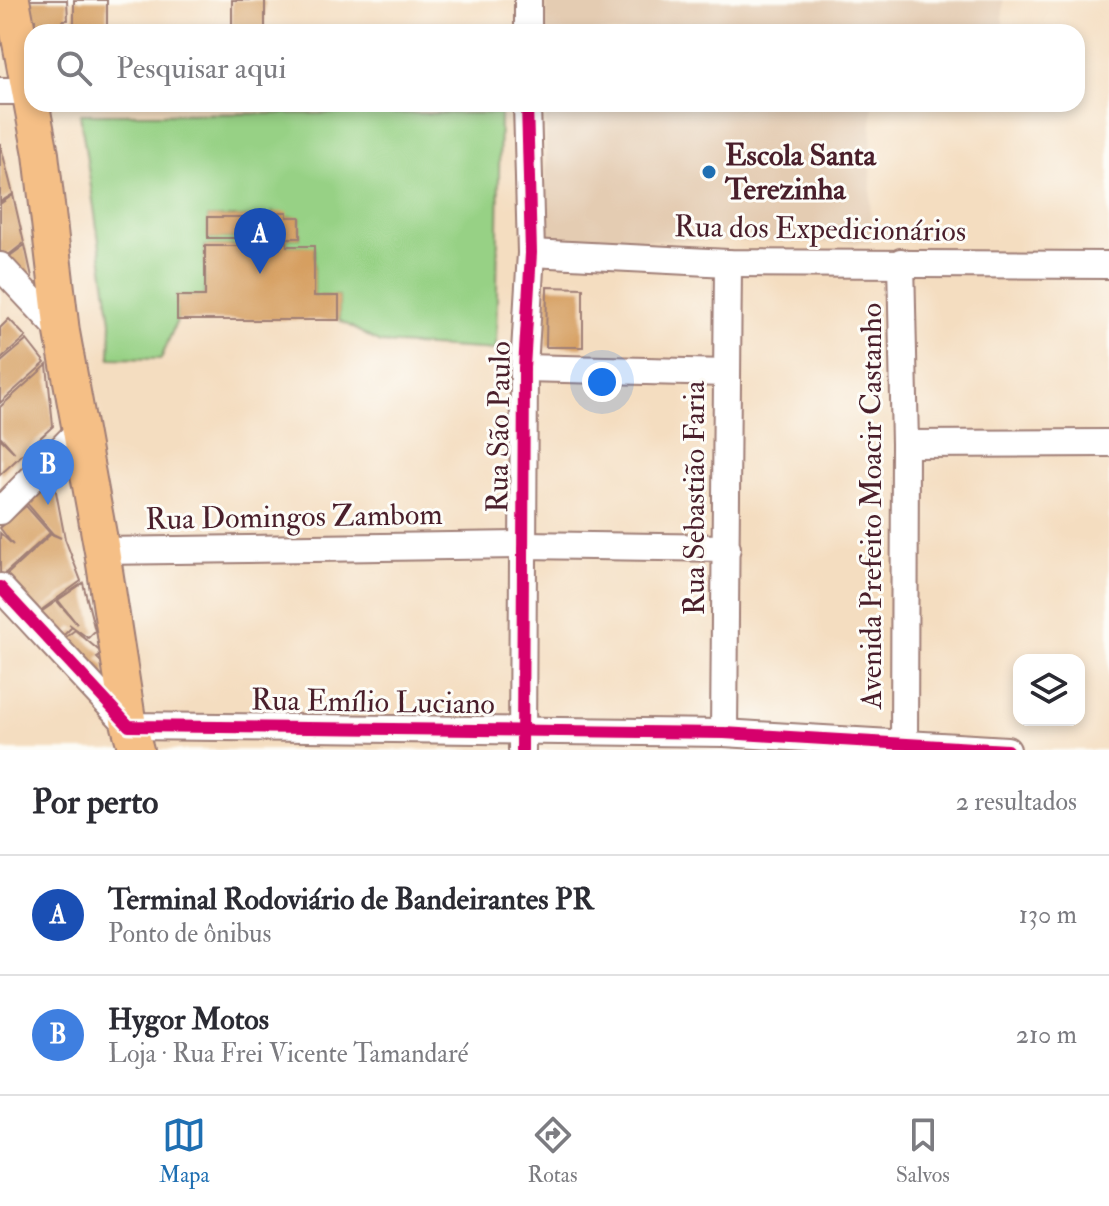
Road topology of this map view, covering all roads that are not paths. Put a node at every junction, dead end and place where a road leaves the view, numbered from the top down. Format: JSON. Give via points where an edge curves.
{"nodes":[{"id":1,"x":12,"y":0,"type":"edge"},
{"id":2,"x":528,"y":0,"type":"edge"},
{"id":3,"x":528,"y":24,"type":"edge"},
{"id":4,"x":21,"y":91,"type":"edge"},
{"id":5,"x":28,"y":112,"type":"edge"},
{"id":6,"x":527,"y":112,"type":"edge"},
{"id":7,"x":531,"y":253,"type":"junction"},
{"id":8,"x":901,"y":262,"type":"junction"},
{"id":9,"x":728,"y":263,"type":"junction"},
{"id":10,"x":1109,"y":265,"type":"edge"},
{"id":11,"x":0,"y":266,"type":"edge"},
{"id":12,"x":62,"y":332,"type":"junction"},
{"id":13,"x":524,"y":368,"type":"junction"},
{"id":14,"x":727,"y":373,"type":"junction"},
{"id":15,"x":79,"y":431,"type":"junction"},
{"id":16,"x":1109,"y":443,"type":"edge"},
{"id":17,"x":905,"y":444,"type":"junction"},
{"id":18,"x":0,"y":511,"type":"edge"},
{"id":19,"x":524,"y":545,"type":"junction"},
{"id":20,"x":727,"y":548,"type":"junction"},
{"id":21,"x":102,"y":551,"type":"junction"},
{"id":22,"x":0,"y":587,"type":"edge"},
{"id":23,"x":724,"y":733,"type":"junction"},
{"id":24,"x":132,"y":738,"type":"edge"},
{"id":25,"x":522,"y":740,"type":"edge"},
{"id":26,"x":904,"y":746,"type":"edge"},
{"id":27,"x":1007,"y":750,"type":"edge"}],
"edges":[{"from":1,"to":4,"type":"main road"},
{"from":2,"to":3,"type":"street"},
{"from":5,"to":12,"type":"main road","via":[[41,154]]},
{"from":6,"to":7,"type":"street","name":"Rua São Paulo"},
{"from":7,"to":9,"type":"street","name":"Rua dos Expedicionários"},
{"from":7,"to":13,"type":"street","name":"Rua São Paulo"},
{"from":8,"to":9,"type":"street","name":"Rua dos Expedicionários"},
{"from":8,"to":10,"type":"street","name":"Rua dos Expedicionários"},
{"from":8,"to":17,"type":"street","name":"Avenida Prefeito Moacir Castanho"},
{"from":9,"to":14,"type":"street","name":"Rua Sebastião Faria"},
{"from":11,"to":12,"type":"street"},
{"from":12,"to":15,"type":"main road"},
{"from":13,"to":14,"type":"street"},
{"from":13,"to":19,"type":"street","name":"Rua São Paulo"},
{"from":14,"to":20,"type":"street","name":"Rua Sebastião Faria"},
{"from":15,"to":18,"type":"street"},
{"from":15,"to":21,"type":"main road"},
{"from":16,"to":17,"type":"street"},
{"from":17,"to":26,"type":"street","name":"Avenida Prefeito Moacir Castanho"},
{"from":19,"to":20,"type":"street","name":"Rua Domingos Zambom"},
{"from":19,"to":21,"type":"street","name":"Rua Domingos Zambom"},
{"from":19,"to":25,"type":"street","name":"Rua São Paulo"},
{"from":20,"to":23,"type":"street","name":"Rua Sebastião Faria"},
{"from":21,"to":24,"type":"main road"},
{"from":22,"to":24,"type":"street"},
{"from":23,"to":25,"type":"street","name":"Rua Emílio Luciano"},
{"from":23,"to":26,"type":"street","name":"Rua Emílio Luciano"},
{"from":24,"to":25,"type":"street","name":"Rua Emílio Luciano"},
{"from":26,"to":27,"type":"street","name":"Rua Emílio Luciano"}]}
